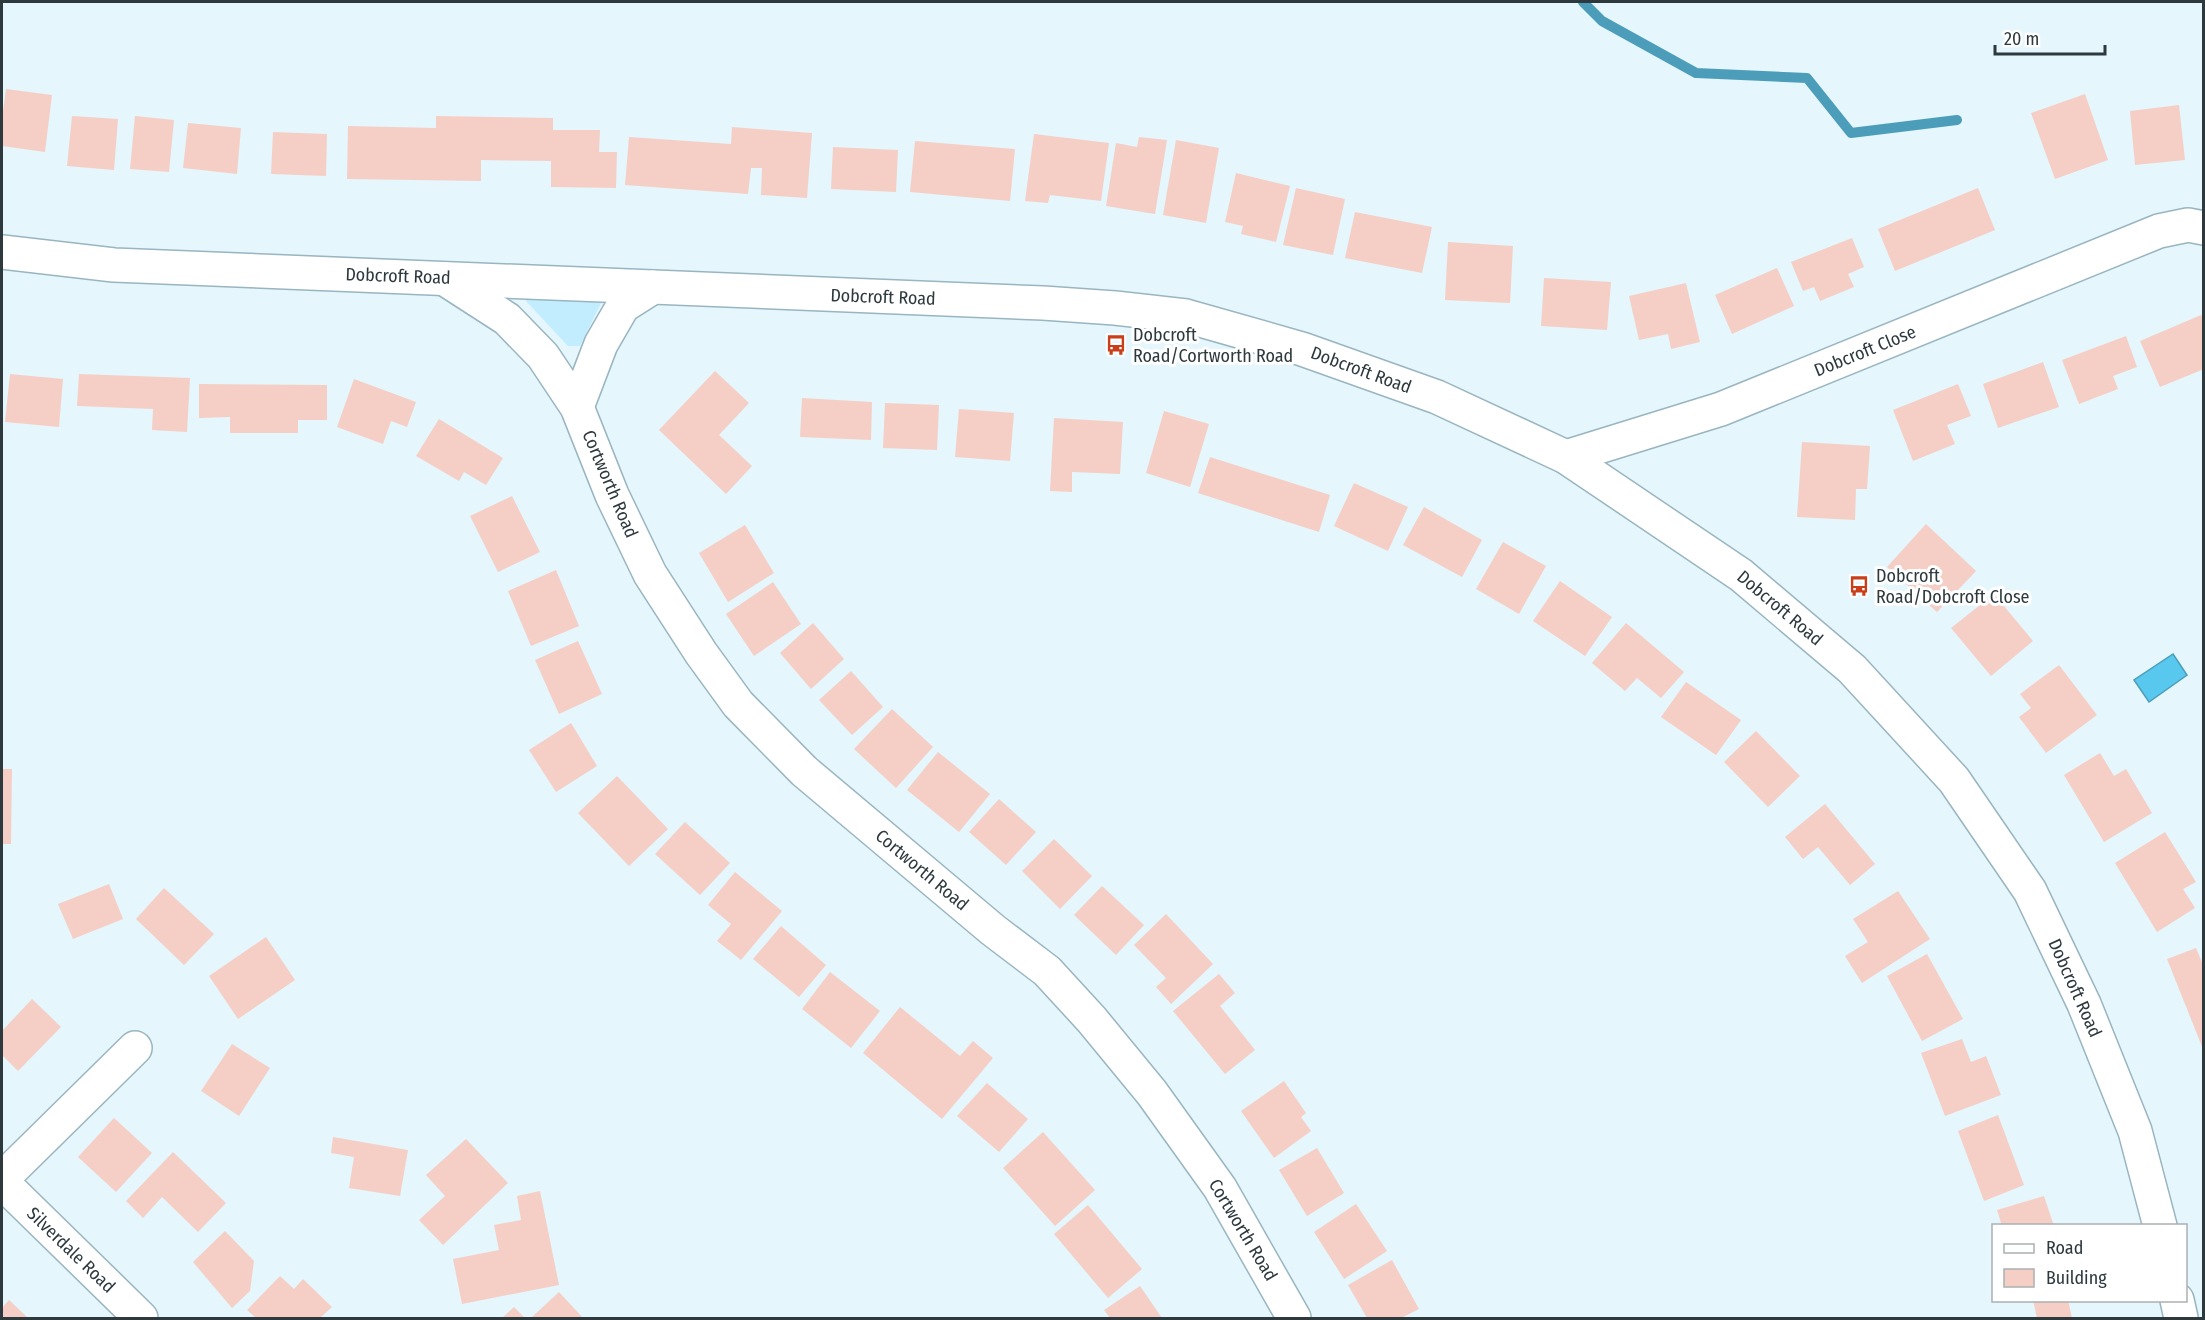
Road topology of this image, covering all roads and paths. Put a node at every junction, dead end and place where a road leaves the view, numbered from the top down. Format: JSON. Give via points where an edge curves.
{"nodes":[{"id":1,"x":2204,"y":228,"type":"edge"},
{"id":2,"x":2,"y":252,"type":"edge"},
{"id":3,"x":443,"y":278,"type":"junction"},
{"id":4,"x":653,"y":287,"type":"junction"},
{"id":5,"x":577,"y":406,"type":"junction"},
{"id":6,"x":1566,"y":457,"type":"junction"},
{"id":7,"x":135,"y":1048,"type":"dead end"},
{"id":8,"x":2,"y":1180,"type":"edge"},
{"id":9,"x":2159,"y":1224,"type":"edge"},
{"id":10,"x":2177,"y":1302,"type":"edge"},
{"id":11,"x":141,"y":1318,"type":"edge"},
{"id":12,"x":1294,"y":1318,"type":"edge"},
{"id":13,"x":2181,"y":1318,"type":"edge"}],
"edges":[{"from":1,"to":6,"type":"street","name":"Dobcroft Close","via":[[2188,225],[2159,231],[1721,409]]},
{"from":2,"to":3,"type":"street","name":"Dobcroft Road","via":[[114,265]]},
{"from":3,"to":4,"type":"street","name":"Dobcroft Road"},
{"from":3,"to":5,"type":"street","name":"Cortworth Road","via":[[507,319],[543,356]]},
{"from":4,"to":5,"type":"street","name":"Cortworth Road","via":[[622,306],[601,344]]},
{"from":4,"to":6,"type":"street","name":"Dobcroft Road","via":[[1043,303],[1186,316],[1302,349],[1437,397]]},
{"from":5,"to":12,"type":"street","name":"Cortworth Road","via":[[612,495],[650,574],[738,704],[804,771],[1047,971],[1092,1020],[1152,1093],[1220,1188]]},
{"from":6,"to":9,"type":"street","name":"Dobcroft Road","via":[[1741,575],[1806,628],[1852,669],[1954,780],[2030,891],[2084,1004],[2135,1131]]},
{"from":7,"to":8,"type":"street","name":"Silverdale Road"},
{"from":8,"to":11,"type":"street","name":"Silverdale Road"},
{"from":10,"to":13,"type":"street"}]}
